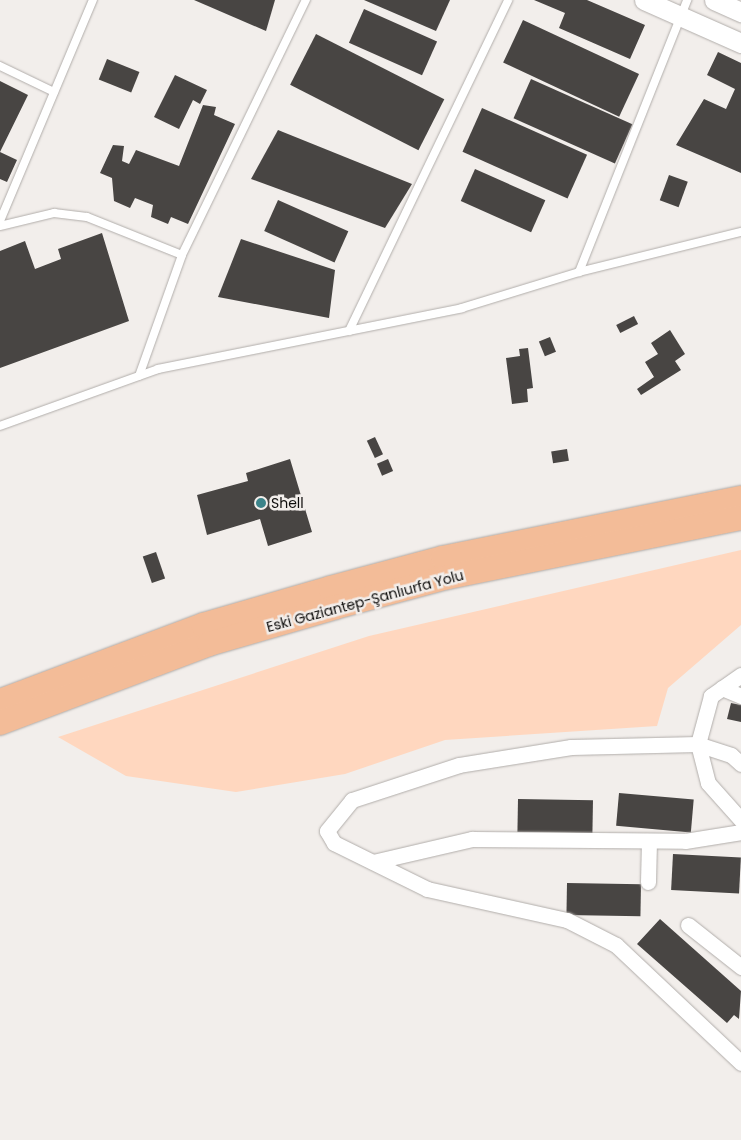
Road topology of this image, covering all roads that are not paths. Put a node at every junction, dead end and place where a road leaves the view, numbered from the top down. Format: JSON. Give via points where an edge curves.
{"nodes":[{"id":1,"x":93,"y":0,"type":"edge"},
{"id":2,"x":306,"y":0,"type":"edge"},
{"id":3,"x":508,"y":0,"type":"edge"},
{"id":4,"x":644,"y":0,"type":"edge"},
{"id":5,"x":714,"y":0,"type":"edge"},
{"id":6,"x":684,"y":8,"type":"edge"},
{"id":7,"x":741,"y":12,"type":"edge"},
{"id":8,"x":741,"y":43,"type":"edge"},
{"id":9,"x":0,"y":66,"type":"edge"},
{"id":10,"x":54,"y":92,"type":"junction"},
{"id":11,"x":0,"y":221,"type":"edge"},
{"id":12,"x":0,"y":226,"type":"edge"},
{"id":13,"x":741,"y":232,"type":"edge"},
{"id":14,"x":182,"y":255,"type":"junction"},
{"id":15,"x":579,"y":272,"type":"junction"},
{"id":16,"x":349,"y":330,"type":"junction"},
{"id":17,"x":139,"y":376,"type":"junction"},
{"id":18,"x":0,"y":426,"type":"edge"},
{"id":19,"x":741,"y":498,"type":"edge"},
{"id":20,"x":741,"y":518,"type":"edge"},
{"id":21,"x":741,"y":675,"type":"edge"},
{"id":22,"x":722,"y":688,"type":"junction"},
{"id":23,"x":741,"y":696,"type":"edge"},
{"id":24,"x":0,"y":701,"type":"edge"},
{"id":25,"x":0,"y":723,"type":"edge"},
{"id":26,"x":698,"y":744,"type":"junction"},
{"id":27,"x":741,"y":764,"type":"edge"},
{"id":28,"x":741,"y":820,"type":"edge"},
{"id":29,"x":741,"y":832,"type":"edge"},
{"id":30,"x":649,"y":840,"type":"junction"},
{"id":31,"x":373,"y":862,"type":"junction"},
{"id":32,"x":648,"y":882,"type":"dead end"},
{"id":33,"x":688,"y":925,"type":"dead end"},
{"id":34,"x":741,"y":967,"type":"edge"},
{"id":35,"x":741,"y":1063,"type":"edge"}],
"edges":[{"from":1,"to":10,"type":"lane"},
{"from":2,"to":14,"type":"lane"},
{"from":3,"to":16,"type":"lane"},
{"from":4,"to":6,"type":"street"},
{"from":5,"to":7,"type":"street"},
{"from":6,"to":8,"type":"street"},
{"from":6,"to":15,"type":"lane"},
{"from":9,"to":10,"type":"lane"},
{"from":10,"to":11,"type":"lane"},
{"from":12,"to":14,"type":"lane","via":[[54,213],[86,217]]},
{"from":13,"to":15,"type":"lane"},
{"from":14,"to":17,"type":"lane"},
{"from":15,"to":16,"type":"lane","via":[[462,308]]},
{"from":16,"to":17,"type":"lane"},
{"from":17,"to":18,"type":"lane"},
{"from":19,"to":24,"type":"main road","name":"Eski Gaziantep-Şanlıurfa Yolu","via":[[443,558],[330,588],[203,626]]},
{"from":20,"to":25,"type":"main road","name":"Eski Gaziantep-Şanlıurfa Yolu","via":[[448,577],[336,607],[209,644]]},
{"from":21,"to":22,"type":"street"},
{"from":22,"to":23,"type":"street"},
{"from":22,"to":26,"type":"street","via":[[711,696]]},
{"from":26,"to":27,"type":"street","via":[[731,755]]},
{"from":26,"to":28,"type":"street","via":[[708,783]]},
{"from":26,"to":31,"type":"street","via":[[571,747],[468,764],[352,800],[327,831],[334,843]]},
{"from":29,"to":30,"type":"street","via":[[685,841]]},
{"from":30,"to":31,"type":"street","via":[[472,839]]},
{"from":30,"to":32,"type":"street"},
{"from":31,"to":35,"type":"street","via":[[427,889],[567,920],[616,945]]},
{"from":33,"to":34,"type":"street"}]}
